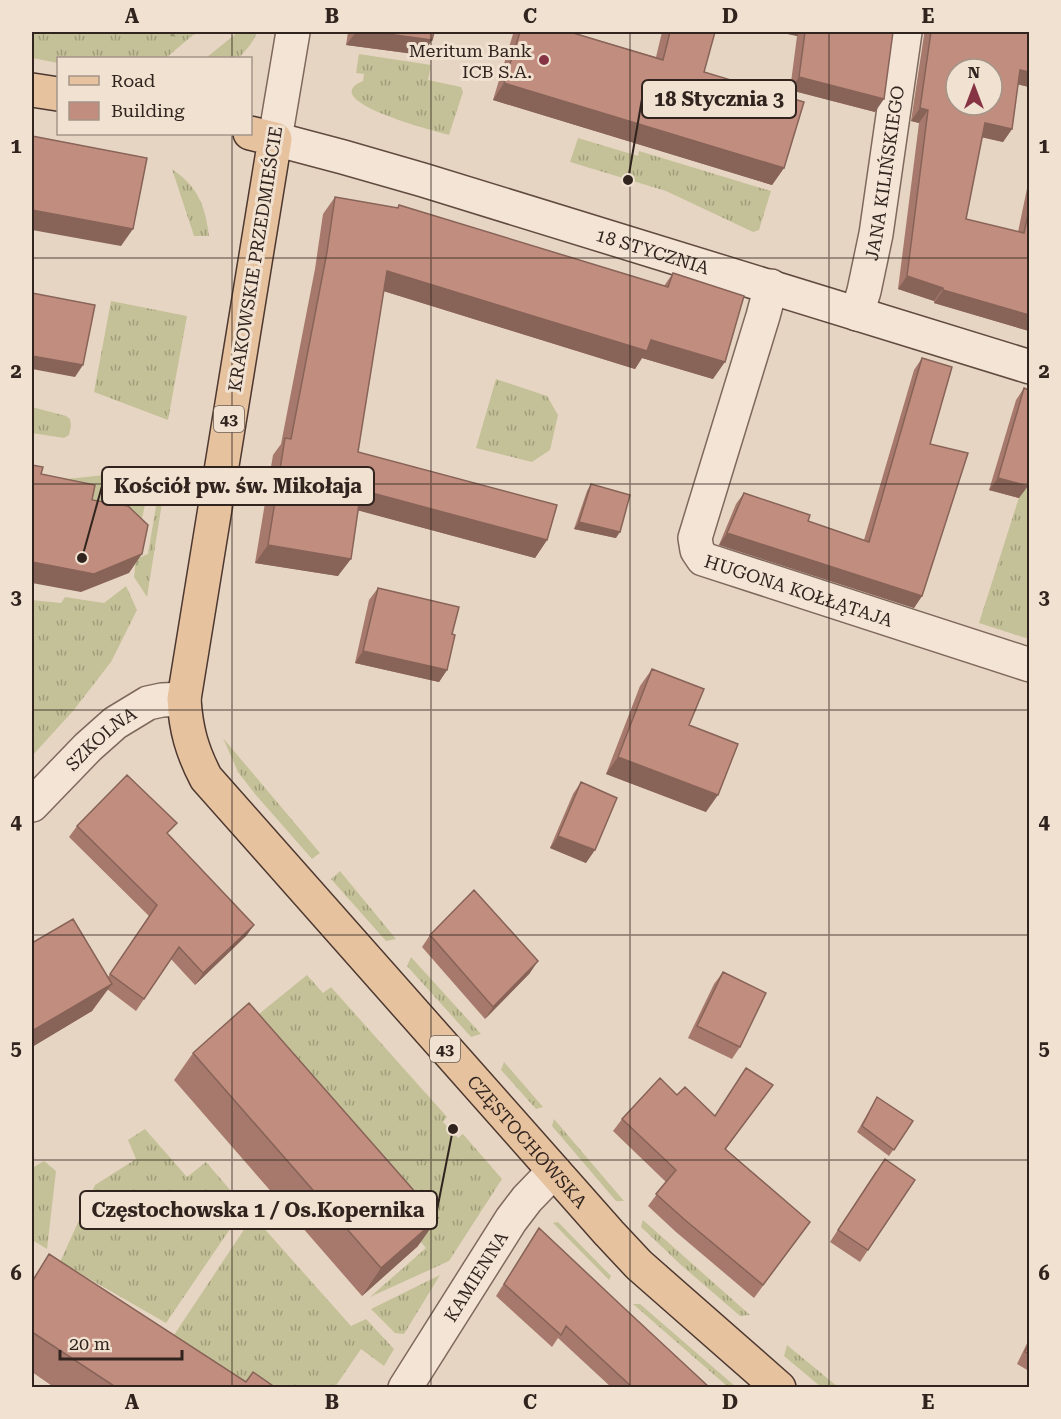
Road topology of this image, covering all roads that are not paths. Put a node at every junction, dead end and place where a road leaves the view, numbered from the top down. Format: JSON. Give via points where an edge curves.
{"nodes":[{"id":1,"x":293,"y":32,"type":"edge"},
{"id":2,"x":906,"y":32,"type":"edge"},
{"id":3,"x":32,"y":90,"type":"edge"},
{"id":4,"x":57,"y":94,"type":"edge"},
{"id":5,"x":263,"y":136,"type":"edge"},
{"id":6,"x":771,"y":286,"type":"junction"},
{"id":7,"x":857,"y":314,"type":"junction"},
{"id":8,"x":1029,"y":367,"type":"edge"},
{"id":9,"x":1029,"y":665,"type":"edge"},
{"id":10,"x":184,"y":699,"type":"junction"},
{"id":11,"x":32,"y":805,"type":"edge"},
{"id":12,"x":554,"y":1171,"type":"junction"},
{"id":13,"x":405,"y":1388,"type":"edge"},
{"id":14,"x":779,"y":1388,"type":"edge"}],
"edges":[{"from":1,"to":5,"type":"street","name":"KRAKOWSKIE PRZEDMIEŚCIE"},
{"from":2,"to":7,"type":"street","name":"JANA KILIŃSKIEGO","via":[[876,234]]},
{"from":3,"to":4,"type":"main road"},
{"from":5,"to":6,"type":"street","name":"18 STYCZNIA","via":[[423,180]]},
{"from":5,"to":10,"type":"main road","name":"KRAKOWSKIE PRZEDMIEŚCIE","number":"43"},
{"from":6,"to":7,"type":"street","name":"18 STYCZNIA"},
{"from":6,"to":9,"type":"street","name":"HUGONA KOŁŁĄTAJA","via":[[695,538],[696,550],[703,559]]},
{"from":7,"to":8,"type":"street","name":"18 STYCZNIA"},
{"from":10,"to":11,"type":"street","name":"SZKOLNA","via":[[148,703],[115,723]]},
{"from":10,"to":12,"type":"main road","name":"CZĘSTOCHOWSKA","number":"43","via":[[195,758],[206,778]]},
{"from":12,"to":13,"type":"street","name":"KAMIENNA","via":[[511,1220]]},
{"from":12,"to":14,"type":"main road","name":"CZĘSTOCHOWSKA","number":"43","via":[[639,1265]]}]}
